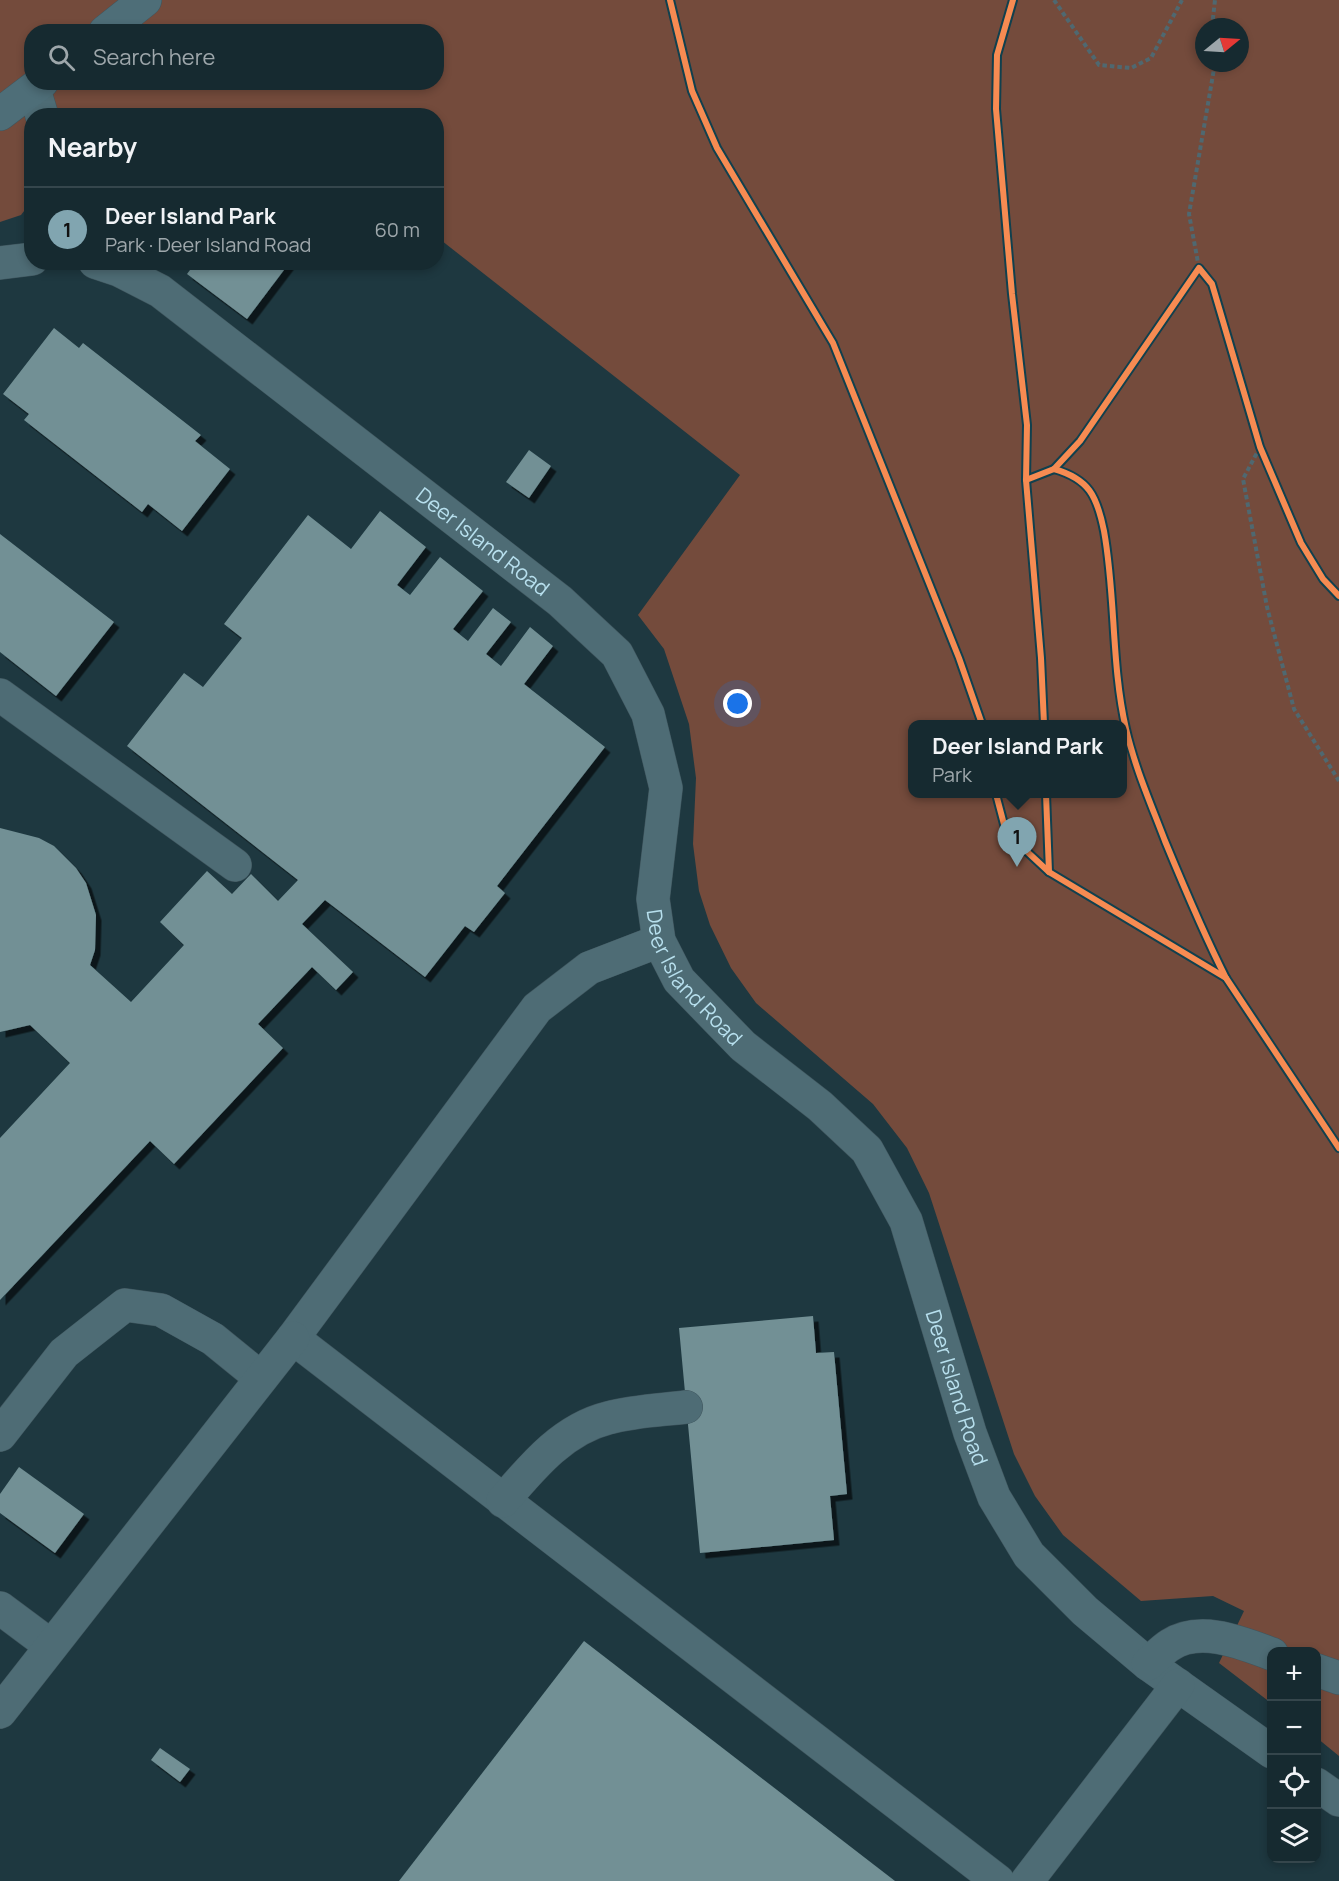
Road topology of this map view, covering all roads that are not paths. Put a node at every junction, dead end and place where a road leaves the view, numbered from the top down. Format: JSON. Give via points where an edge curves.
{"nodes":[{"id":1,"x":145,"y":0,"type":"edge"},
{"id":2,"x":115,"y":24,"type":"edge"},
{"id":3,"x":40,"y":96,"type":"edge"},
{"id":4,"x":0,"y":114,"type":"edge"},
{"id":5,"x":24,"y":260,"type":"edge"},
{"id":6,"x":0,"y":263,"type":"edge"},
{"id":7,"x":119,"y":270,"type":"edge"},
{"id":8,"x":0,"y":695,"type":"edge"},
{"id":9,"x":235,"y":865,"type":"dead end"},
{"id":10,"x":659,"y":941,"type":"junction"},
{"id":11,"x":293,"y":1338,"type":"junction"},
{"id":12,"x":261,"y":1378,"type":"junction"},
{"id":13,"x":686,"y":1407,"type":"dead end"},
{"id":14,"x":0,"y":1435,"type":"edge"},
{"id":15,"x":503,"y":1501,"type":"junction"},
{"id":16,"x":0,"y":1608,"type":"edge"},
{"id":17,"x":51,"y":1646,"type":"junction"},
{"id":18,"x":1267,"y":1652,"type":"edge"},
{"id":19,"x":1148,"y":1664,"type":"junction"},
{"id":20,"x":1321,"y":1671,"type":"edge"},
{"id":21,"x":1339,"y":1678,"type":"edge"},
{"id":22,"x":1178,"y":1684,"type":"junction"},
{"id":23,"x":0,"y":1712,"type":"edge"},
{"id":24,"x":1267,"y":1748,"type":"edge"},
{"id":25,"x":1321,"y":1787,"type":"edge"},
{"id":26,"x":1339,"y":1800,"type":"edge"},
{"id":27,"x":998,"y":1881,"type":"edge"},
{"id":28,"x":1027,"y":1881,"type":"edge"}],
"edges":[{"from":1,"to":2,"type":"main road"},
{"from":3,"to":4,"type":"main road"},
{"from":5,"to":6,"type":"street"},
{"from":7,"to":10,"type":"street","name":"Deer Island Road","via":[[160,291],[560,601],[617,654],[648,714],[666,788],[653,899]]},
{"from":8,"to":9,"type":"street"},
{"from":10,"to":11,"type":"street","via":[[589,968],[537,1008]]},
{"from":10,"to":19,"type":"street","name":"Deer Island Road","via":[[679,980],[743,1046],[820,1106],[867,1150],[906,1221],[969,1433],[994,1497],[1029,1555],[1085,1611]]},
{"from":11,"to":12,"type":"street"},
{"from":11,"to":15,"type":"street"},
{"from":12,"to":14,"type":"street","via":[[213,1339],[161,1310],[124,1305],[64,1353]]},
{"from":12,"to":17,"type":"street"},
{"from":13,"to":15,"type":"street","via":[[606,1418],[568,1436]]},
{"from":15,"to":27,"type":"street"},
{"from":16,"to":17,"type":"street"},
{"from":17,"to":23,"type":"street"},
{"from":18,"to":19,"type":"street","via":[[1202,1635],[1172,1644]]},
{"from":19,"to":22,"type":"street","name":"Deer Island Road"},
{"from":20,"to":21,"type":"street"},
{"from":22,"to":24,"type":"street","name":"Deer Island Road"},
{"from":22,"to":28,"type":"street"},
{"from":25,"to":26,"type":"street"}]}
